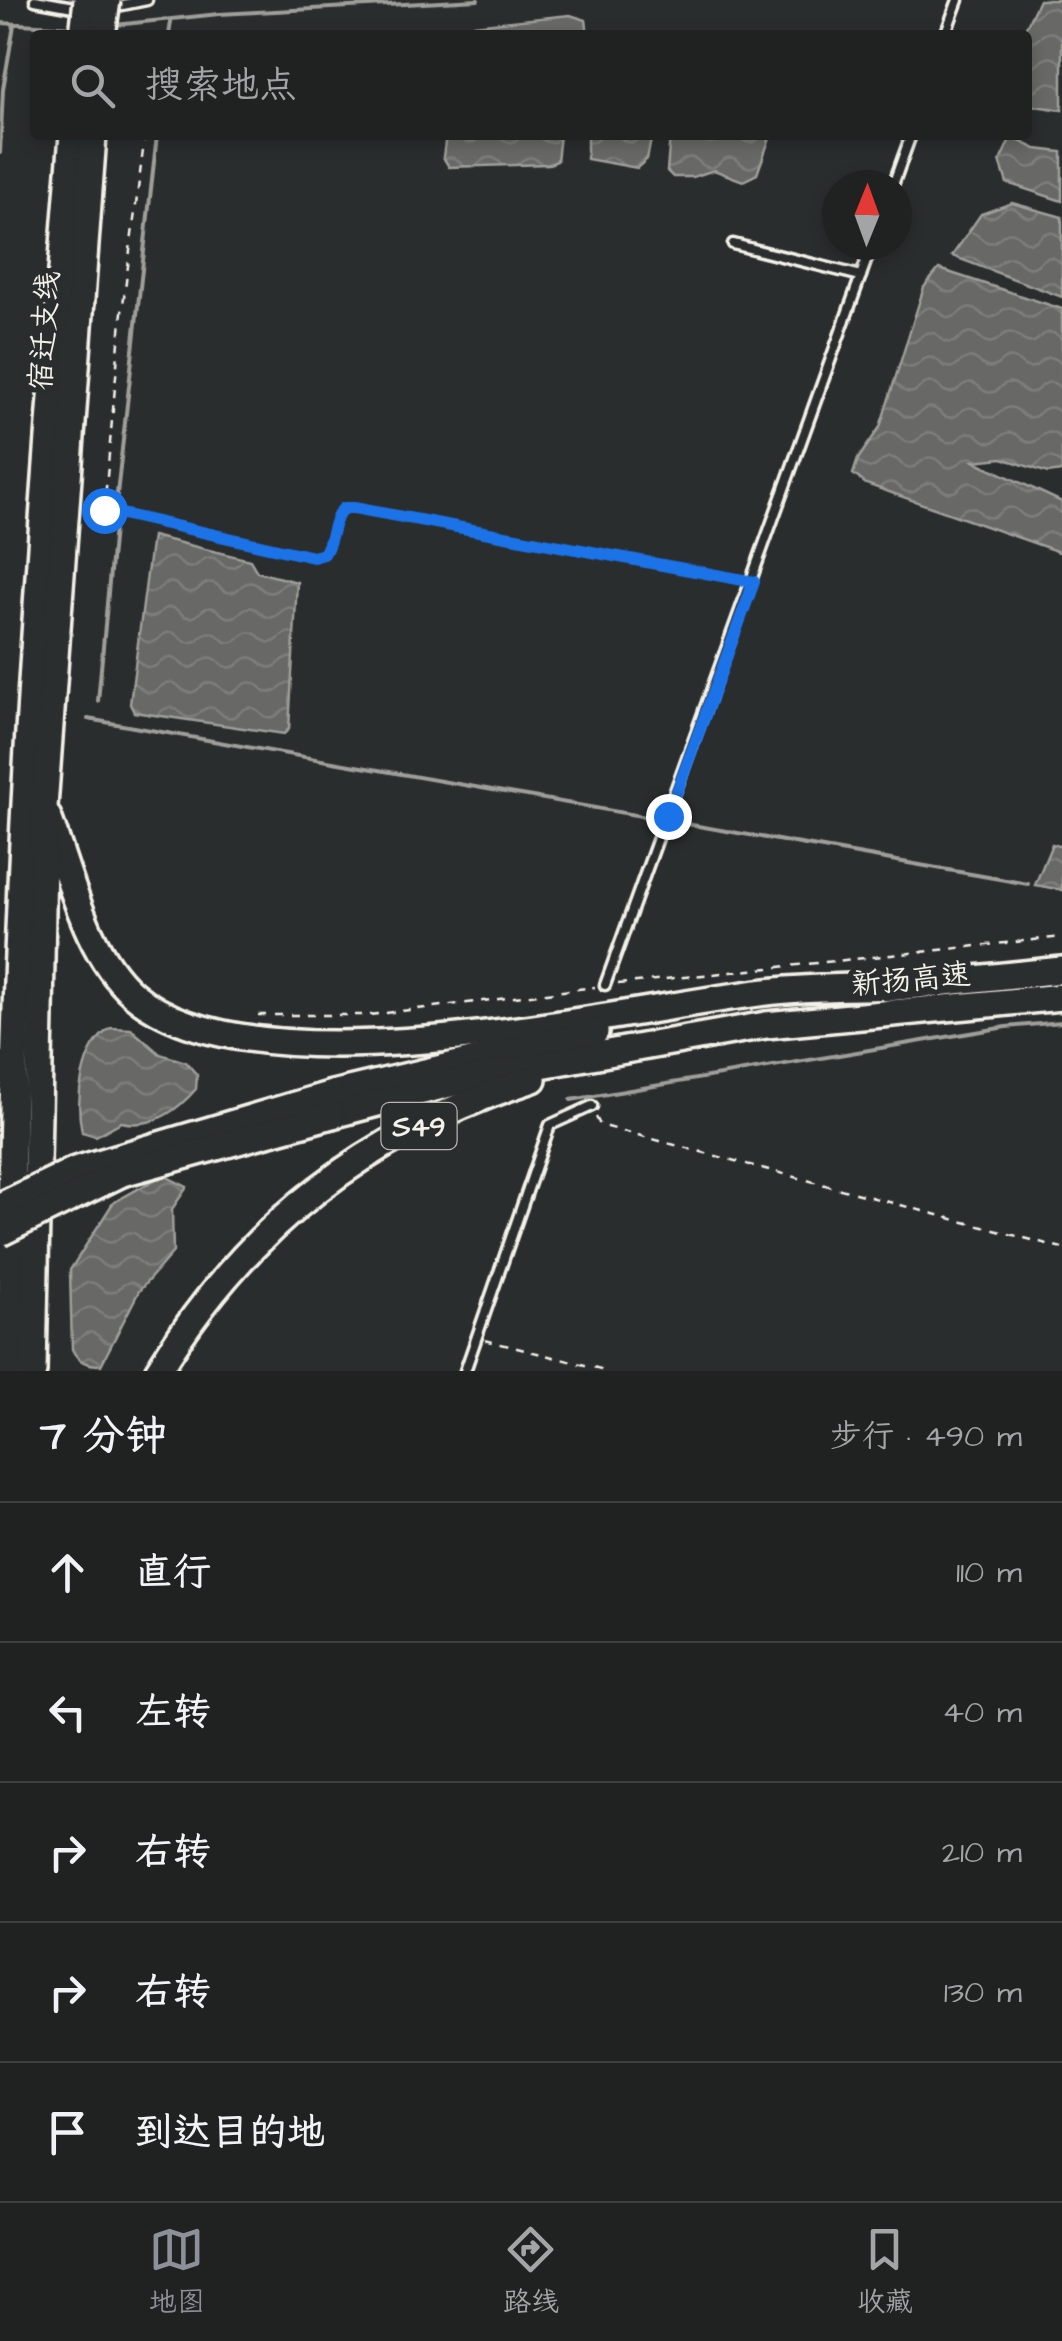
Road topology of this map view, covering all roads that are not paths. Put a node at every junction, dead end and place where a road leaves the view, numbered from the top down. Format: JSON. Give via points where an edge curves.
{"nodes":[{"id":1,"x":35,"y":0,"type":"edge"},
{"id":2,"x":87,"y":0,"type":"edge"},
{"id":3,"x":106,"y":0,"type":"edge"},
{"id":4,"x":148,"y":0,"type":"edge"},
{"id":5,"x":958,"y":0,"type":"edge"},
{"id":6,"x":84,"y":30,"type":"edge"},
{"id":7,"x":103,"y":30,"type":"edge"},
{"id":8,"x":948,"y":30,"type":"edge"},
{"id":9,"x":73,"y":140,"type":"edge"},
{"id":10,"x":93,"y":140,"type":"edge"},
{"id":11,"x":908,"y":140,"type":"edge"},
{"id":12,"x":898,"y":170,"type":"edge"},
{"id":13,"x":734,"y":244,"type":"dead end"},
{"id":14,"x":867,"y":260,"type":"edge"},
{"id":15,"x":862,"y":276,"type":"junction"},
{"id":16,"x":44,"y":807,"type":"junction"},
{"id":17,"x":1062,"y":970,"type":"edge"},
{"id":18,"x":605,"y":985,"type":"road end"},
{"id":19,"x":902,"y":986,"type":"junction"},
{"id":20,"x":1062,"y":997,"type":"edge"},
{"id":21,"x":766,"y":1025,"type":"junction"},
{"id":22,"x":332,"y":1104,"type":"junction"},
{"id":23,"x":592,"y":1106,"type":"road end"},
{"id":24,"x":0,"y":1206,"type":"edge"},
{"id":25,"x":0,"y":1233,"type":"edge"},
{"id":26,"x":10,"y":1282,"type":"junction"},
{"id":27,"x":0,"y":1349,"type":"edge"},
{"id":28,"x":10,"y":1371,"type":"edge"},
{"id":29,"x":33,"y":1371,"type":"edge"},
{"id":30,"x":158,"y":1371,"type":"edge"},
{"id":31,"x":465,"y":1371,"type":"edge"}],
"edges":[{"from":1,"to":4,"type":"lane","via":[[96,9]]},
{"from":2,"to":6,"type":"highway","bridge":true},
{"from":3,"to":7,"type":"highway","bridge":true},
{"from":5,"to":8,"type":"lane"},
{"from":9,"to":26,"type":"highway","name":"宿迁支线","via":[[41,525]]},
{"from":10,"to":16,"type":"highway","name":"宿迁支线"},
{"from":11,"to":12,"type":"lane"},
{"from":13,"to":15,"type":"lane"},
{"from":14,"to":15,"type":"lane"},
{"from":15,"to":18,"type":"lane"},
{"from":16,"to":19,"type":"highway","via":[[105,958],[133,994],[210,1030],[300,1044],[368,1042],[480,1033],[762,992]]},
{"from":16,"to":29,"type":"highway","name":"宿迁支线"},
{"from":17,"to":19,"type":"highway","name":"新扬高速","number":"S49"},
{"from":19,"to":22,"type":"highway","number":"S49","via":[[616,1028]]},
{"from":20,"to":21,"type":"highway","name":"新扬高速","number":"S49"},
{"from":21,"to":22,"type":"highway"},
{"from":21,"to":30,"type":"highway","number":"S49","via":[[528,1080],[390,1140],[264,1232],[204,1300]]},
{"from":22,"to":24,"type":"highway","number":"S49","bridge":true,"via":[[75,1170]]},
{"from":22,"to":25,"type":"highway","bridge":true,"via":[[122,1172]]},
{"from":23,"to":31,"type":"lane","via":[[550,1125]]},
{"from":26,"to":27,"type":"highway"},
{"from":26,"to":28,"type":"highway","name":"宿迁支线"}]}
